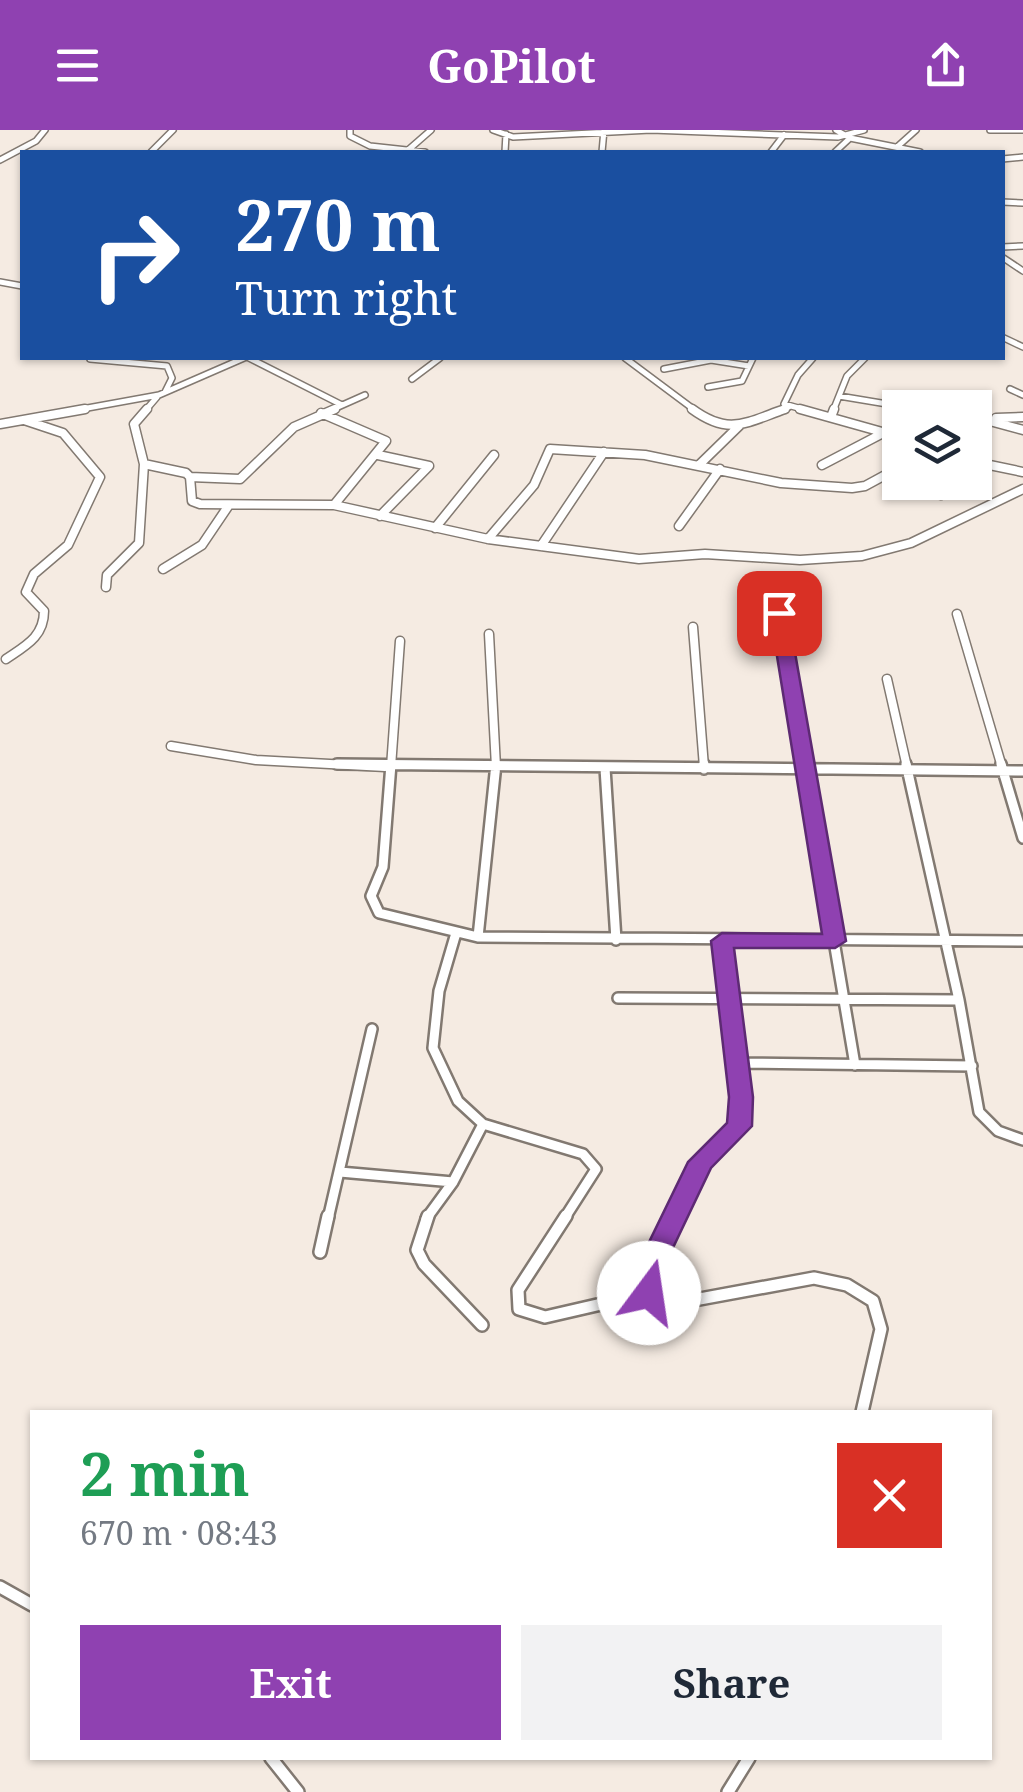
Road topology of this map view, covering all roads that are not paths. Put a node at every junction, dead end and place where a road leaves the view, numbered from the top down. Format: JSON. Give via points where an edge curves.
{"nodes":[{"id":1,"x":44,"y":130,"type":"edge"},
{"id":2,"x":173,"y":130,"type":"edge"},
{"id":3,"x":350,"y":130,"type":"edge"},
{"id":4,"x":431,"y":130,"type":"edge"},
{"id":5,"x":493,"y":130,"type":"edge"},
{"id":6,"x":836,"y":130,"type":"edge"},
{"id":7,"x":864,"y":130,"type":"edge"},
{"id":8,"x":916,"y":130,"type":"edge"},
{"id":9,"x":990,"y":130,"type":"edge"},
{"id":10,"x":1001,"y":130,"type":"edge"},
{"id":11,"x":1023,"y":130,"type":"edge"},
{"id":12,"x":604,"y":132,"type":"edge"},
{"id":13,"x":569,"y":133,"type":"edge"},
{"id":14,"x":506,"y":134,"type":"junction"},
{"id":15,"x":784,"y":135,"type":"junction"},
{"id":16,"x":847,"y":137,"type":"junction"},
{"id":17,"x":896,"y":147,"type":"junction"},
{"id":18,"x":153,"y":150,"type":"edge"},
{"id":19,"x":394,"y":150,"type":"edge"},
{"id":20,"x":408,"y":150,"type":"edge"},
{"id":21,"x":505,"y":150,"type":"edge"},
{"id":22,"x":773,"y":150,"type":"edge"},
{"id":23,"x":837,"y":150,"type":"edge"},
{"id":24,"x":910,"y":150,"type":"edge"},
{"id":25,"x":0,"y":160,"type":"edge"},
{"id":26,"x":109,"y":360,"type":"edge"},
{"id":27,"x":250,"y":360,"type":"edge"},
{"id":28,"x":437,"y":360,"type":"edge"},
{"id":29,"x":628,"y":360,"type":"edge"},
{"id":30,"x":753,"y":360,"type":"edge"},
{"id":31,"x":811,"y":360,"type":"edge"},
{"id":32,"x":863,"y":360,"type":"edge"},
{"id":33,"x":227,"y":361,"type":"edge"},
{"id":34,"x":749,"y":366,"type":"junction"},
{"id":35,"x":664,"y":369,"type":"dead end"},
{"id":36,"x":412,"y":378,"type":"dead end"},
{"id":37,"x":708,"y":387,"type":"dead end"},
{"id":38,"x":1010,"y":389,"type":"dead end"},
{"id":39,"x":162,"y":394,"type":"junction"},
{"id":40,"x":365,"y":395,"type":"dead end"},
{"id":41,"x":1023,"y":395,"type":"edge"},
{"id":42,"x":839,"y":396,"type":"junction"},
{"id":43,"x":882,"y":403,"type":"edge"},
{"id":44,"x":342,"y":405,"type":"junction"},
{"id":45,"x":789,"y":406,"type":"junction"},
{"id":46,"x":321,"y":413,"type":"junction"},
{"id":47,"x":831,"y":417,"type":"junction"},
{"id":48,"x":992,"y":417,"type":"edge"},
{"id":49,"x":1023,"y":417,"type":"edge"},
{"id":50,"x":24,"y":420,"type":"junction"},
{"id":51,"x":992,"y":422,"type":"edge"},
{"id":52,"x":0,"y":424,"type":"edge"},
{"id":53,"x":740,"y":425,"type":"junction"},
{"id":54,"x":1023,"y":430,"type":"edge"},
{"id":55,"x":882,"y":431,"type":"edge"},
{"id":56,"x":882,"y":435,"type":"edge"},
{"id":57,"x":604,"y":452,"type":"junction"},
{"id":58,"x":378,"y":455,"type":"junction"},
{"id":59,"x":494,"y":455,"type":"dead end"},
{"id":60,"x":144,"y":464,"type":"junction"},
{"id":61,"x":699,"y":465,"type":"junction"},
{"id":62,"x":822,"y":465,"type":"dead end"},
{"id":63,"x":992,"y":467,"type":"edge"},
{"id":64,"x":720,"y":469,"type":"junction"},
{"id":65,"x":1023,"y":472,"type":"edge"},
{"id":66,"x":190,"y":477,"type":"junction"},
{"id":67,"x":882,"y":477,"type":"edge"},
{"id":68,"x":1023,"y":489,"type":"edge"},
{"id":69,"x":229,"y":505,"type":"junction"},
{"id":70,"x":334,"y":506,"type":"junction"},
{"id":71,"x":380,"y":516,"type":"junction"},
{"id":72,"x":679,"y":526,"type":"dead end"},
{"id":73,"x":435,"y":528,"type":"junction"},
{"id":74,"x":488,"y":539,"type":"junction"},
{"id":75,"x":541,"y":546,"type":"junction"},
{"id":76,"x":163,"y":570,"type":"dead end"},
{"id":77,"x":106,"y":587,"type":"dead end"},
{"id":78,"x":779,"y":613,"type":"dead end"},
{"id":79,"x":958,"y":614,"type":"dead end"},
{"id":80,"x":693,"y":627,"type":"dead end"},
{"id":81,"x":489,"y":634,"type":"dead end"},
{"id":82,"x":400,"y":642,"type":"dead end"},
{"id":83,"x":6,"y":659,"type":"dead end"},
{"id":84,"x":887,"y":680,"type":"dead end"},
{"id":85,"x":171,"y":746,"type":"dead end"},
{"id":86,"x":392,"y":767,"type":"junction"},
{"id":87,"x":496,"y":768,"type":"junction"},
{"id":88,"x":605,"y":768,"type":"junction"},
{"id":89,"x":704,"y":769,"type":"junction"},
{"id":90,"x":804,"y":769,"type":"junction"},
{"id":91,"x":905,"y":770,"type":"junction"},
{"id":92,"x":1004,"y":770,"type":"junction"},
{"id":93,"x":1023,"y":770,"type":"edge"},
{"id":94,"x":1023,"y":838,"type":"edge"},
{"id":95,"x":456,"y":932,"type":"junction"},
{"id":96,"x":478,"y":937,"type":"junction"},
{"id":97,"x":616,"y":940,"type":"junction"},
{"id":98,"x":722,"y":941,"type":"junction"},
{"id":99,"x":835,"y":941,"type":"junction"},
{"id":100,"x":945,"y":942,"type":"junction"},
{"id":101,"x":1023,"y":942,"type":"edge"},
{"id":102,"x":618,"y":998,"type":"dead end"},
{"id":103,"x":729,"y":1000,"type":"junction"},
{"id":104,"x":844,"y":1000,"type":"junction"},
{"id":105,"x":959,"y":1000,"type":"junction"},
{"id":106,"x":372,"y":1029,"type":"dead end"},
{"id":107,"x":737,"y":1064,"type":"junction"},
{"id":108,"x":856,"y":1065,"type":"junction"},
{"id":109,"x":972,"y":1066,"type":"junction"},
{"id":110,"x":483,"y":1124,"type":"junction"},
{"id":111,"x":1023,"y":1140,"type":"edge"},
{"id":112,"x":340,"y":1172,"type":"junction"},
{"id":113,"x":453,"y":1182,"type":"junction"},
{"id":114,"x":320,"y":1252,"type":"dead end"},
{"id":115,"x":649,"y":1293,"type":"junction"},
{"id":116,"x":482,"y":1325,"type":"dead end"},
{"id":117,"x":862,"y":1410,"type":"edge"},
{"id":118,"x":0,"y":1587,"type":"edge"},
{"id":119,"x":30,"y":1604,"type":"edge"},
{"id":120,"x":273,"y":1760,"type":"edge"},
{"id":121,"x":748,"y":1760,"type":"edge"},
{"id":122,"x":298,"y":1792,"type":"edge"},
{"id":123,"x":728,"y":1792,"type":"edge"}],
"edges":[{"from":1,"to":25,"type":"street"},
{"from":2,"to":18,"type":"street"},
{"from":3,"to":19,"type":"street","via":[[370,146]]},
{"from":4,"to":20,"type":"street"},
{"from":5,"to":14,"type":"street"},
{"from":6,"to":16,"type":"street"},
{"from":7,"to":16,"type":"street"},
{"from":8,"to":17,"type":"street"},
{"from":9,"to":10,"type":"street"},
{"from":10,"to":11,"type":"street"},
{"from":12,"to":13,"type":"street"},
{"from":12,"to":15,"type":"street"},
{"from":13,"to":14,"type":"street"},
{"from":14,"to":21,"type":"street"},
{"from":15,"to":16,"type":"street"},
{"from":15,"to":22,"type":"street"},
{"from":16,"to":17,"type":"street"},
{"from":16,"to":23,"type":"street"},
{"from":17,"to":24,"type":"street"},
{"from":26,"to":39,"type":"street","via":[[167,366],[172,378]]},
{"from":27,"to":44,"type":"street"},
{"from":28,"to":36,"type":"street"},
{"from":29,"to":53,"type":"street","via":[[713,424]]},
{"from":30,"to":34,"type":"street"},
{"from":31,"to":45,"type":"street","via":[[798,375],[784,404]]},
{"from":32,"to":42,"type":"street"},
{"from":33,"to":39,"type":"street"},
{"from":34,"to":35,"type":"street","via":[[711,360]]},
{"from":34,"to":37,"type":"street","via":[[742,380]]},
{"from":38,"to":41,"type":"street"},
{"from":39,"to":50,"type":"street"},
{"from":39,"to":60,"type":"street","via":[[134,424]]},
{"from":40,"to":44,"type":"street"},
{"from":42,"to":43,"type":"street"},
{"from":42,"to":47,"type":"street"},
{"from":44,"to":46,"type":"street"},
{"from":45,"to":47,"type":"street"},
{"from":45,"to":53,"type":"street"},
{"from":46,"to":58,"type":"street","via":[[382,438],[386,446]]},
{"from":46,"to":66,"type":"street","via":[[294,427],[240,480]]},
{"from":47,"to":55,"type":"street"},
{"from":48,"to":49,"type":"street"},
{"from":50,"to":52,"type":"street"},
{"from":50,"to":83,"type":"street","via":[[63,432],[100,477],[67,546],[38,567],[28,586],[44,611],[42,630]]},
{"from":51,"to":54,"type":"street"},
{"from":53,"to":61,"type":"street"},
{"from":56,"to":62,"type":"street"},
{"from":57,"to":61,"type":"street"},
{"from":57,"to":74,"type":"street","via":[[550,450],[534,485]]},
{"from":57,"to":75,"type":"street"},
{"from":58,"to":70,"type":"street"},
{"from":58,"to":71,"type":"street","via":[[429,466]]},
{"from":59,"to":73,"type":"street"},
{"from":60,"to":66,"type":"street"},
{"from":60,"to":77,"type":"street","via":[[139,543],[106,575]]},
{"from":61,"to":64,"type":"street"},
{"from":63,"to":65,"type":"street"},
{"from":64,"to":67,"type":"street","via":[[780,483],[852,488]]},
{"from":64,"to":72,"type":"street"},
{"from":66,"to":69,"type":"street","via":[[192,501]]},
{"from":68,"to":75,"type":"street","via":[[911,543],[862,556],[639,559]]},
{"from":69,"to":70,"type":"street"},
{"from":69,"to":76,"type":"street","via":[[202,545]]},
{"from":70,"to":71,"type":"street"},
{"from":71,"to":73,"type":"street"},
{"from":73,"to":74,"type":"street"},
{"from":74,"to":75,"type":"street"},
{"from":78,"to":90,"type":"street"},
{"from":79,"to":92,"type":"street"},
{"from":80,"to":89,"type":"street"},
{"from":81,"to":87,"type":"street"},
{"from":82,"to":86,"type":"street"},
{"from":84,"to":91,"type":"street"},
{"from":85,"to":86,"type":"street","via":[[256,760]]},
{"from":86,"to":87,"type":"street"},
{"from":86,"to":95,"type":"street","via":[[384,867],[370,903],[379,913]]},
{"from":87,"to":88,"type":"street"},
{"from":87,"to":96,"type":"street"},
{"from":88,"to":89,"type":"street"},
{"from":88,"to":97,"type":"street"},
{"from":89,"to":90,"type":"street"},
{"from":90,"to":91,"type":"street"},
{"from":90,"to":99,"type":"street"},
{"from":91,"to":92,"type":"street"},
{"from":91,"to":100,"type":"street"},
{"from":92,"to":93,"type":"street"},
{"from":92,"to":94,"type":"street"},
{"from":95,"to":96,"type":"street"},
{"from":95,"to":110,"type":"street","via":[[439,991],[433,1048],[458,1101]]},
{"from":96,"to":97,"type":"street"},
{"from":97,"to":98,"type":"street"},
{"from":98,"to":99,"type":"street"},
{"from":98,"to":103,"type":"street"},
{"from":99,"to":100,"type":"street"},
{"from":99,"to":104,"type":"street"},
{"from":100,"to":101,"type":"street"},
{"from":100,"to":105,"type":"street"},
{"from":102,"to":103,"type":"street"},
{"from":103,"to":104,"type":"street"},
{"from":103,"to":107,"type":"street"},
{"from":104,"to":105,"type":"street"},
{"from":104,"to":108,"type":"street"},
{"from":105,"to":109,"type":"street"},
{"from":106,"to":112,"type":"street"},
{"from":107,"to":108,"type":"street"},
{"from":107,"to":115,"type":"street","via":[[739,1126],[701,1162],[646,1275]]},
{"from":108,"to":109,"type":"street"},
{"from":109,"to":111,"type":"street","via":[[980,1112],[998,1131]]},
{"from":110,"to":113,"type":"street"},
{"from":110,"to":115,"type":"street","via":[[583,1154],[596,1169],[518,1290],[519,1309],[544,1317]]},
{"from":112,"to":113,"type":"street"},
{"from":112,"to":114,"type":"street"},
{"from":113,"to":116,"type":"street","via":[[426,1220],[417,1250]]},
{"from":115,"to":117,"type":"street","via":[[678,1304],[814,1278],[846,1286],[873,1301],[880,1330]]},
{"from":118,"to":119,"type":"street"},
{"from":120,"to":122,"type":"street"},
{"from":121,"to":123,"type":"street"}]}
